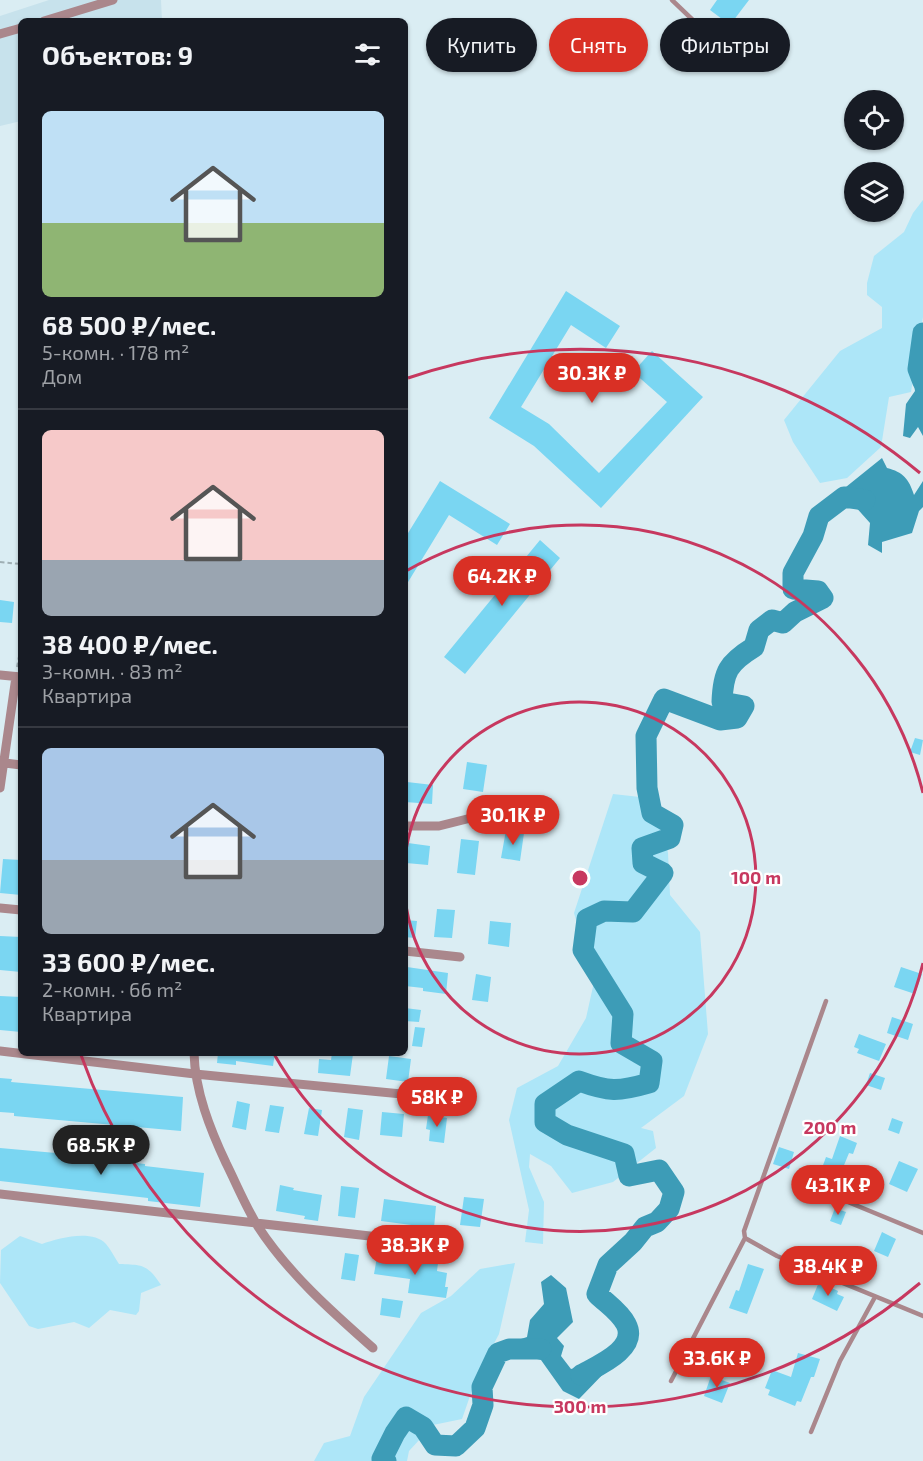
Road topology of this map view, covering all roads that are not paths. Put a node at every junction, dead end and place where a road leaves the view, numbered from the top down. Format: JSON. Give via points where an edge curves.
{"nodes":[{"id":1,"x":113,"y":0,"type":"edge"},
{"id":2,"x":672,"y":0,"type":"edge"},
{"id":3,"x":54,"y":18,"type":"edge"},
{"id":4,"x":691,"y":18,"type":"edge"},
{"id":5,"x":18,"y":29,"type":"edge"},
{"id":6,"x":0,"y":34,"type":"edge"},
{"id":7,"x":0,"y":675,"type":"edge"},
{"id":8,"x":18,"y":677,"type":"edge"},
{"id":9,"x":5,"y":763,"type":"junction"},
{"id":10,"x":18,"y":765,"type":"edge"},
{"id":11,"x":0,"y":788,"type":"edge"},
{"id":12,"x":500,"y":814,"type":"dead end"},
{"id":13,"x":408,"y":826,"type":"edge"},
{"id":14,"x":0,"y":908,"type":"edge"},
{"id":15,"x":18,"y":910,"type":"edge"},
{"id":16,"x":408,"y":951,"type":"edge"},
{"id":17,"x":460,"y":957,"type":"dead end"},
{"id":18,"x":826,"y":1001,"type":"dead end"},
{"id":19,"x":0,"y":1052,"type":"edge"},
{"id":20,"x":18,"y":1054,"type":"edge"},
{"id":21,"x":35,"y":1056,"type":"edge"},
{"id":22,"x":194,"y":1056,"type":"edge"},
{"id":23,"x":195,"y":1074,"type":"junction"},
{"id":24,"x":464,"y":1100,"type":"dead end"},
{"id":25,"x":0,"y":1194,"type":"edge"},
{"id":26,"x":848,"y":1202,"type":"dead end"},
{"id":27,"x":256,"y":1223,"type":"junction"},
{"id":28,"x":923,"y":1233,"type":"edge"},
{"id":29,"x":746,"y":1238,"type":"junction"},
{"id":30,"x":449,"y":1245,"type":"dead end"},
{"id":31,"x":875,"y":1297,"type":"junction"},
{"id":32,"x":923,"y":1316,"type":"edge"},
{"id":33,"x":373,"y":1348,"type":"dead end"},
{"id":34,"x":671,"y":1381,"type":"dead end"},
{"id":35,"x":811,"y":1432,"type":"dead end"}],
"edges":[{"from":1,"to":3,"type":"street"},
{"from":2,"to":4,"type":"lane"},
{"from":5,"to":6,"type":"street"},
{"from":7,"to":8,"type":"street"},
{"from":8,"to":9,"type":"street"},
{"from":9,"to":10,"type":"street"},
{"from":9,"to":11,"type":"street"},
{"from":12,"to":13,"type":"street","via":[[439,826]]},
{"from":14,"to":15,"type":"street"},
{"from":16,"to":17,"type":"street"},
{"from":18,"to":29,"type":"lane","via":[[744,1231]]},
{"from":19,"to":20,"type":"street"},
{"from":21,"to":23,"type":"street"},
{"from":22,"to":23,"type":"street"},
{"from":23,"to":24,"type":"street"},
{"from":23,"to":27,"type":"street","via":[[214,1138]]},
{"from":25,"to":27,"type":"street"},
{"from":26,"to":28,"type":"lane"},
{"from":27,"to":30,"type":"street"},
{"from":27,"to":33,"type":"street","via":[[276,1252],[322,1302]]},
{"from":29,"to":31,"type":"lane","via":[[777,1256]]},
{"from":29,"to":34,"type":"lane"},
{"from":31,"to":32,"type":"lane"},
{"from":31,"to":35,"type":"lane","via":[[840,1361]]}]}
